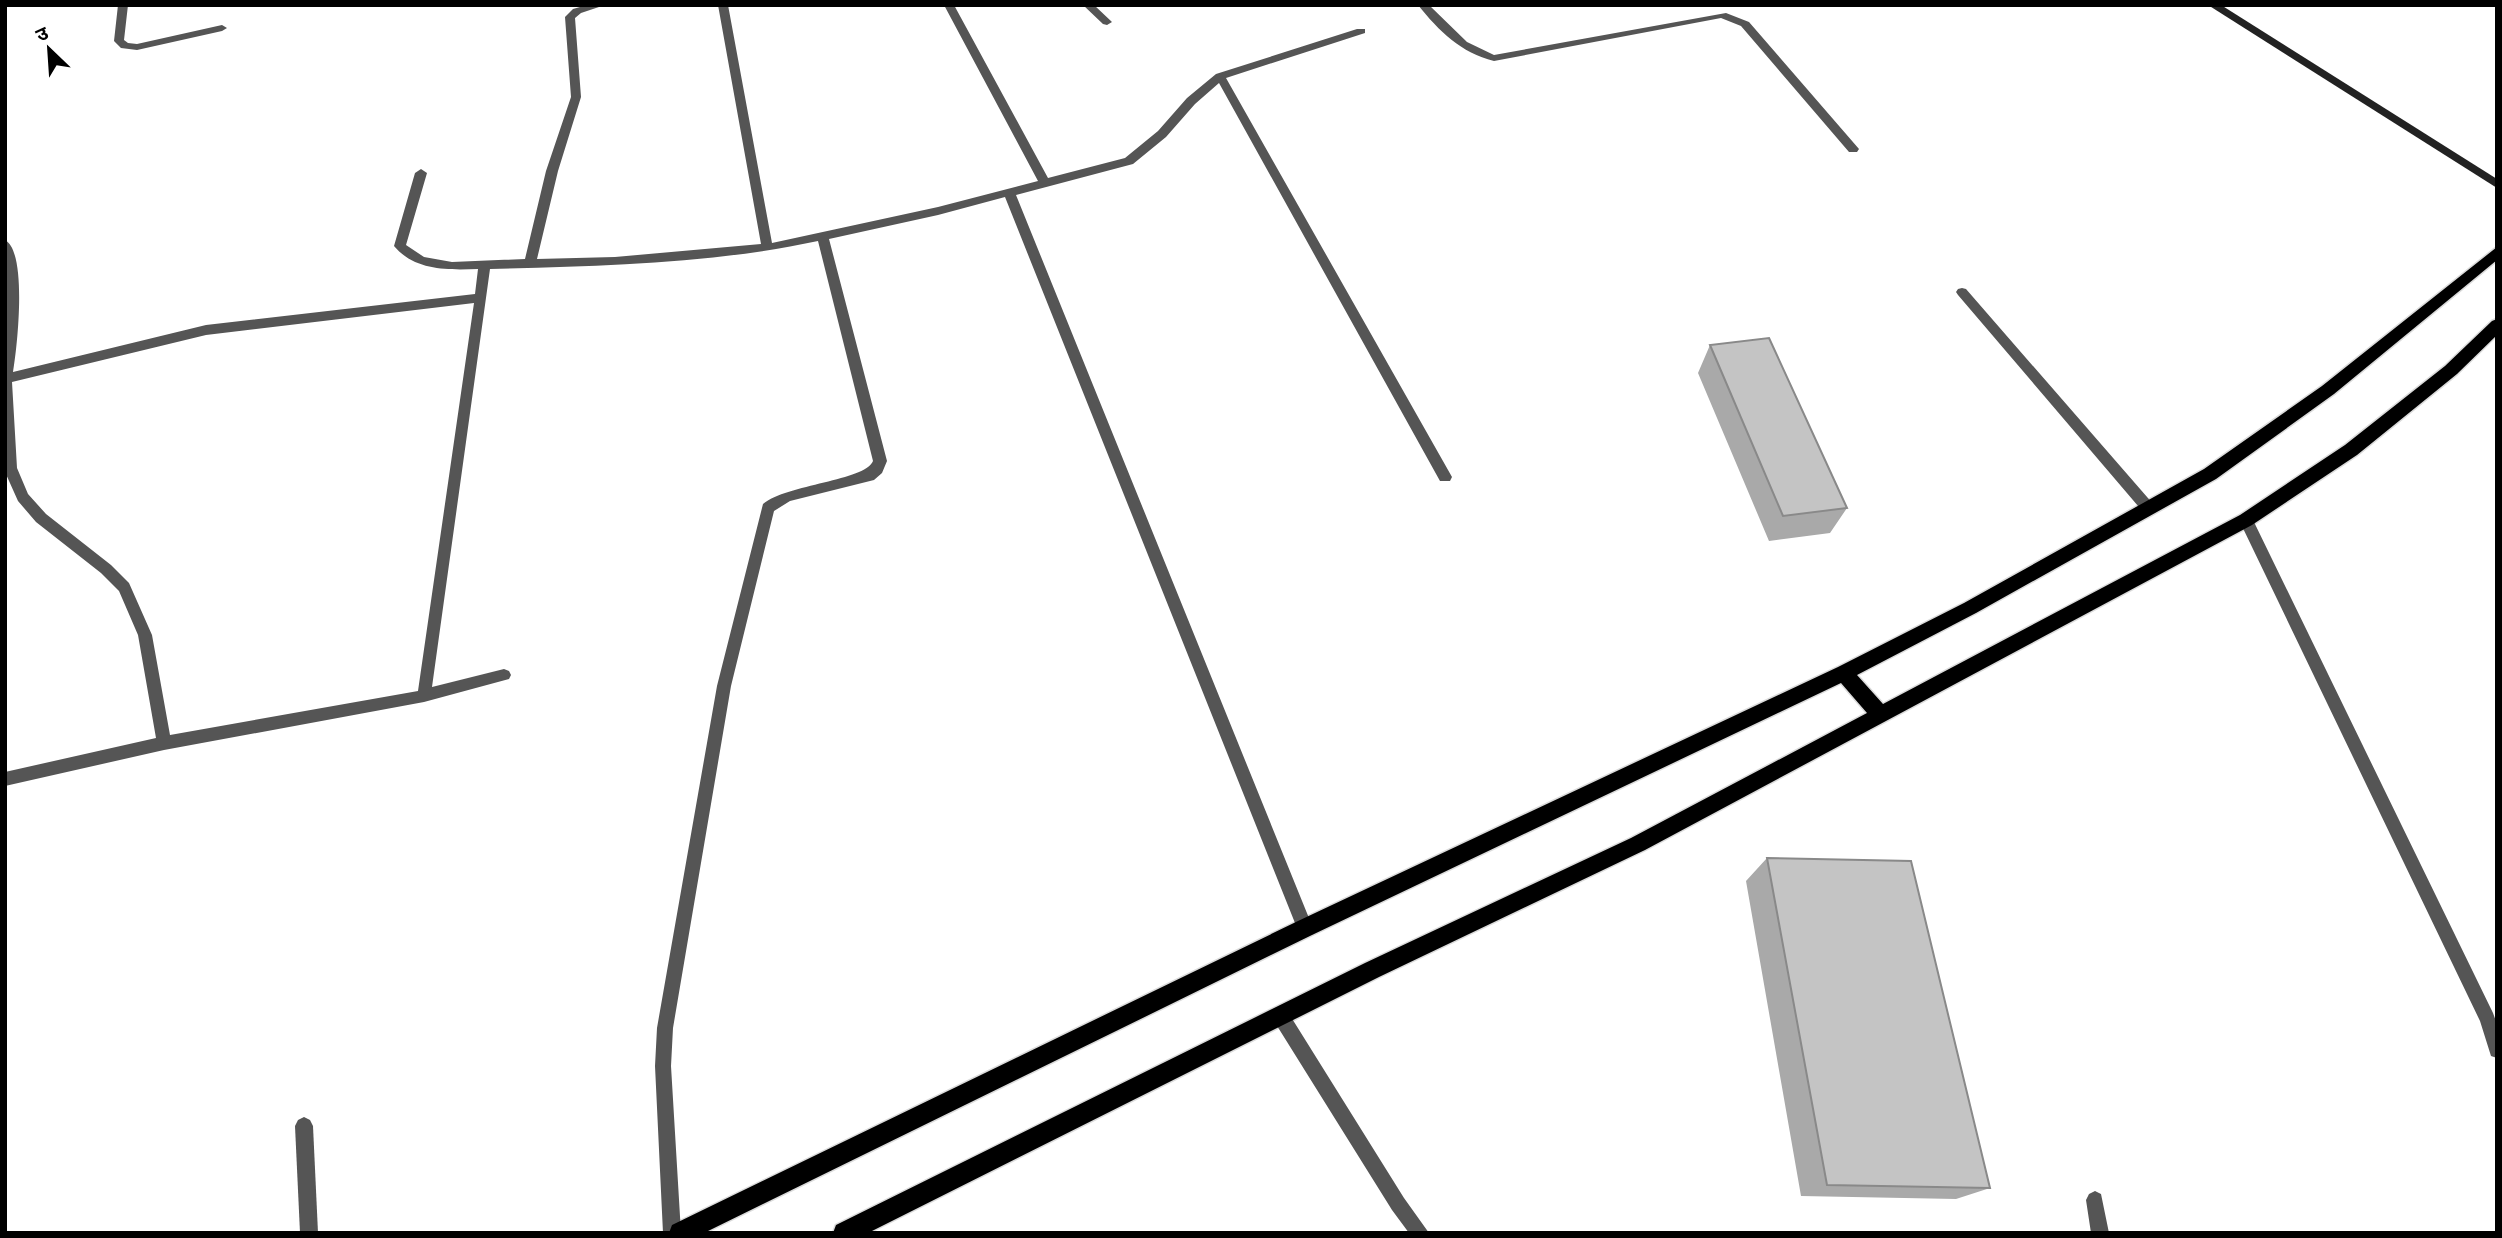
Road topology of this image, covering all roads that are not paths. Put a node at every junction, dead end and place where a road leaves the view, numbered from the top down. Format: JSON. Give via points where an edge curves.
{"nodes":[{"id":1,"x":122,"y":5,"type":"edge"},
{"id":2,"x":600,"y":5,"type":"edge"},
{"id":3,"x":723,"y":5,"type":"edge"},
{"id":4,"x":949,"y":5,"type":"edge"},
{"id":5,"x":1088,"y":5,"type":"edge"},
{"id":6,"x":1423,"y":5,"type":"edge"},
{"id":7,"x":2213,"y":5,"type":"edge"},
{"id":8,"x":1107,"y":22,"type":"dead end"},
{"id":9,"x":222,"y":27,"type":"dead end"},
{"id":10,"x":1361,"y":31,"type":"dead end"},
{"id":11,"x":1220,"y":76,"type":"junction"},
{"id":12,"x":1853,"y":149,"type":"dead end"},
{"id":13,"x":421,"y":173,"type":"dead end"},
{"id":14,"x":1045,"y":183,"type":"junction"},
{"id":15,"x":2497,"y":184,"type":"edge"},
{"id":16,"x":1009,"y":192,"type":"junction"},
{"id":17,"x":823,"y":236,"type":"junction"},
{"id":18,"x":5,"y":244,"type":"edge"},
{"id":19,"x":767,"y":248,"type":"junction"},
{"id":20,"x":2497,"y":251,"type":"edge"},
{"id":21,"x":530,"y":264,"type":"junction"},
{"id":22,"x":485,"y":265,"type":"junction"},
{"id":23,"x":1962,"y":292,"type":"dead end"},
{"id":24,"x":480,"y":298,"type":"junction"},
{"id":25,"x":2497,"y":325,"type":"edge"},
{"id":26,"x":6,"y":379,"type":"edge"},
{"id":27,"x":1445,"y":477,"type":"dead end"},
{"id":28,"x":2148,"y":509,"type":"junction"},
{"id":29,"x":2246,"y":520,"type":"junction"},
{"id":30,"x":1844,"y":673,"type":"junction"},
{"id":31,"x":504,"y":675,"type":"dead end"},
{"id":32,"x":424,"y":696,"type":"junction"},
{"id":33,"x":1881,"y":715,"type":"junction"},
{"id":34,"x":164,"y":743,"type":"junction"},
{"id":35,"x":5,"y":779,"type":"edge"},
{"id":36,"x":1306,"y":928,"type":"junction"},
{"id":37,"x":1280,"y":1015,"type":"junction"},
{"id":38,"x":2497,"y":1050,"type":"edge"},
{"id":39,"x":304,"y":1126,"type":"dead end"},
{"id":40,"x":2095,"y":1200,"type":"dead end"},
{"id":41,"x":309,"y":1233,"type":"edge"},
{"id":42,"x":672,"y":1233,"type":"edge"},
{"id":43,"x":680,"y":1233,"type":"edge"},
{"id":44,"x":844,"y":1233,"type":"edge"},
{"id":45,"x":1420,"y":1233,"type":"edge"},
{"id":46,"x":2100,"y":1233,"type":"edge"}],
"edges":[{"from":1,"to":9,"type":"street","via":[[119,41],[125,46]]},
{"from":2,"to":21,"type":"street","via":[[577,10],[570,17],[576,97]]},
{"from":3,"to":19,"type":"street"},
{"from":4,"to":14,"type":"street"},
{"from":5,"to":8,"type":"street"},
{"from":6,"to":12,"type":"street","via":[[1456,41],[1473,53],[1494,58],[1722,15],[1734,18],[1745,24]]},
{"from":7,"to":15,"type":"street"},
{"from":10,"to":11,"type":"street"},
{"from":11,"to":14,"type":"street","via":[[1162,135],[1129,161]]},
{"from":11,"to":27,"type":"street"},
{"from":13,"to":22,"type":"street","via":[[400,246],[421,261]]},
{"from":14,"to":16,"type":"street"},
{"from":16,"to":17,"type":"street"},
{"from":16,"to":36,"type":"street"},
{"from":17,"to":19,"type":"street"},
{"from":17,"to":42,"type":"street","via":[[880,461],[869,476],[787,496],[768,508],[724,686],[665,1028]]},
{"from":18,"to":26,"type":"street","via":[[11,262],[13,333]]},
{"from":19,"to":21,"type":"street"},
{"from":20,"to":28,"type":"main road","via":[[2328,390],[2210,474]]},
{"from":21,"to":22,"type":"street"},
{"from":22,"to":24,"type":"street"},
{"from":23,"to":28,"type":"street"},
{"from":24,"to":26,"type":"street","via":[[205,330]]},
{"from":24,"to":32,"type":"street"},
{"from":25,"to":29,"type":"main road","via":[[2451,370],[2351,450]]},
{"from":26,"to":34,"type":"street","via":[[10,468],[23,497],[41,518],[124,587],[145,635]]},
{"from":28,"to":30,"type":"main road"},
{"from":29,"to":33,"type":"main road"},
{"from":29,"to":38,"type":"street","via":[[2487,1019]]},
{"from":30,"to":33,"type":"main road"},
{"from":30,"to":36,"type":"main road"},
{"from":31,"to":32,"type":"street"},
{"from":32,"to":34,"type":"street"},
{"from":33,"to":37,"type":"main road","via":[[1638,844]]},
{"from":34,"to":35,"type":"street"},
{"from":36,"to":43,"type":"main road"},
{"from":37,"to":44,"type":"main road"},
{"from":37,"to":45,"type":"street"},
{"from":39,"to":41,"type":"street"},
{"from":40,"to":46,"type":"street"}]}
